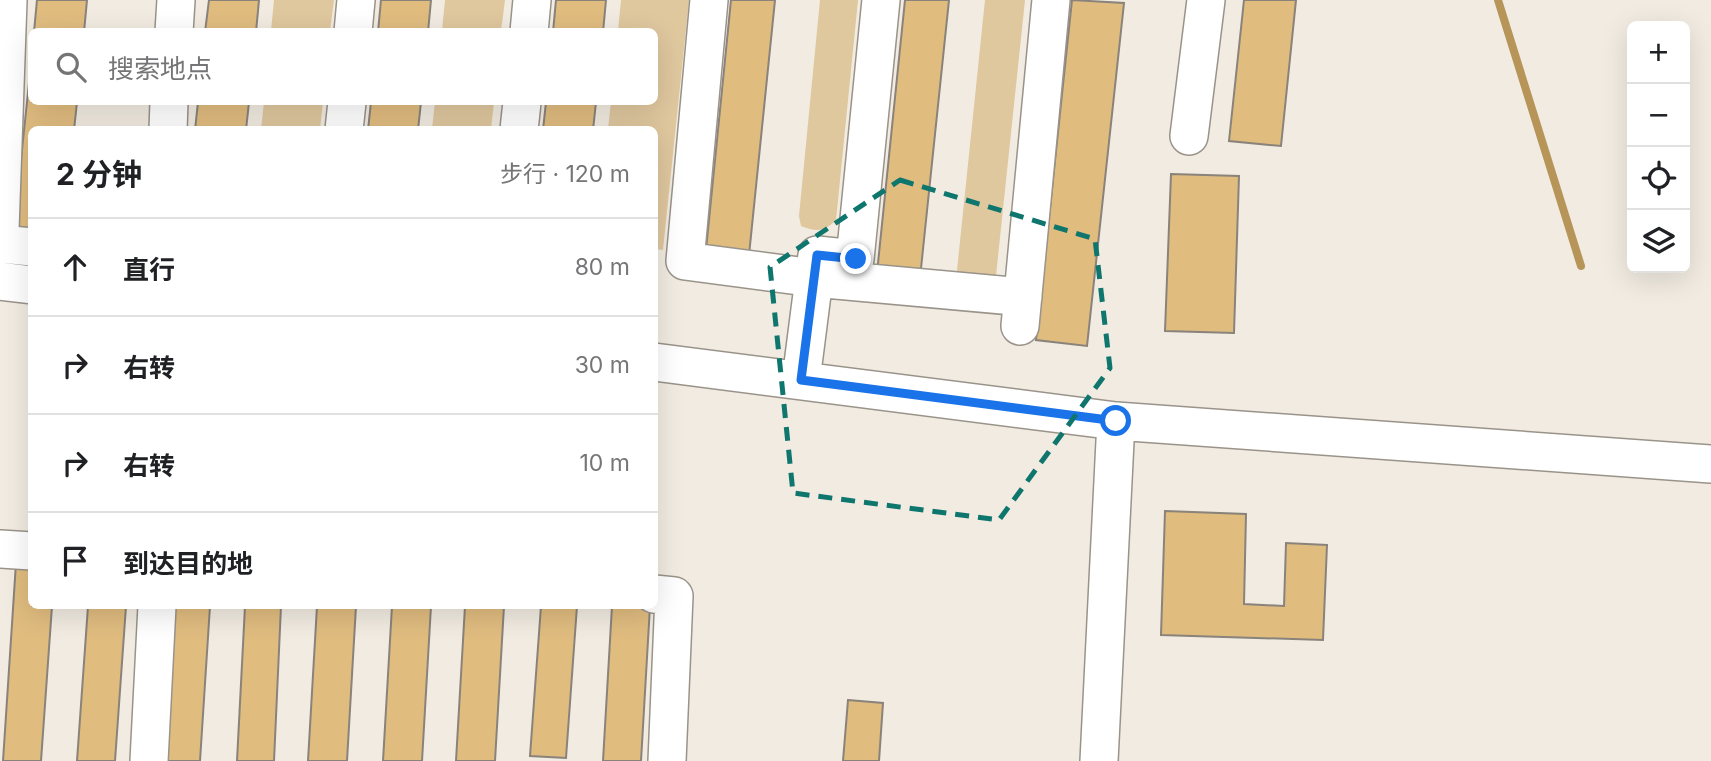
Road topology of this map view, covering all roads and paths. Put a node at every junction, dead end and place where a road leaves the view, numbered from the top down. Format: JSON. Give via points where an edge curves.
{"nodes":[{"id":1,"x":8,"y":0,"type":"edge"},
{"id":2,"x":176,"y":0,"type":"edge"},
{"id":3,"x":356,"y":0,"type":"edge"},
{"id":4,"x":532,"y":0,"type":"edge"},
{"id":5,"x":709,"y":0,"type":"edge"},
{"id":6,"x":881,"y":0,"type":"edge"},
{"id":7,"x":1051,"y":0,"type":"edge"},
{"id":8,"x":1206,"y":0,"type":"edge"},
{"id":9,"x":174,"y":28,"type":"edge"},
{"id":10,"x":353,"y":28,"type":"edge"},
{"id":11,"x":529,"y":28,"type":"edge"},
{"id":12,"x":169,"y":105,"type":"edge"},
{"id":13,"x":347,"y":105,"type":"edge"},
{"id":14,"x":522,"y":105,"type":"edge"},
{"id":15,"x":168,"y":126,"type":"edge"},
{"id":16,"x":344,"y":126,"type":"edge"},
{"id":17,"x":519,"y":126,"type":"edge"},
{"id":18,"x":1189,"y":136,"type":"dead end"},
{"id":19,"x":1,"y":156,"type":"edge"},
{"id":20,"x":0,"y":230,"type":"edge"},
{"id":21,"x":0,"y":244,"type":"edge"},
{"id":22,"x":28,"y":247,"type":"edge"},
{"id":23,"x":814,"y":278,"type":"junction"},
{"id":24,"x":0,"y":281,"type":"edge"},
{"id":25,"x":28,"y":284,"type":"edge"},
{"id":26,"x":658,"y":362,"type":"edge"},
{"id":27,"x":801,"y":380,"type":"junction"},
{"id":28,"x":1116,"y":421,"type":"junction"},
{"id":29,"x":1711,"y":464,"type":"edge"},
{"id":30,"x":0,"y":549,"type":"edge"},
{"id":31,"x":28,"y":551,"type":"edge"},
{"id":32,"x":658,"y":594,"type":"edge"},
{"id":33,"x":157,"y":609,"type":"edge"},
{"id":34,"x":149,"y":761,"type":"edge"},
{"id":35,"x":667,"y":761,"type":"edge"},
{"id":36,"x":1099,"y":761,"type":"edge"}],
"edges":[{"from":1,"to":19,"type":"street"},
{"from":2,"to":9,"type":"street"},
{"from":3,"to":10,"type":"street"},
{"from":4,"to":11,"type":"street"},
{"from":5,"to":23,"type":"street","via":[[685,261]]},
{"from":6,"to":23,"type":"street","via":[[856,259],[817,255]]},
{"from":7,"to":23,"type":"street","via":[[1021,311]]},
{"from":8,"to":18,"type":"street"},
{"from":12,"to":15,"type":"street"},
{"from":13,"to":16,"type":"street"},
{"from":14,"to":17,"type":"street"},
{"from":19,"to":20,"type":"street"},
{"from":21,"to":22,"type":"street"},
{"from":23,"to":27,"type":"street"},
{"from":24,"to":25,"type":"street"},
{"from":26,"to":27,"type":"street"},
{"from":27,"to":28,"type":"street"},
{"from":28,"to":29,"type":"street"},
{"from":28,"to":36,"type":"street"},
{"from":30,"to":31,"type":"street"},
{"from":32,"to":35,"type":"street","via":[[674,596]]},
{"from":33,"to":34,"type":"street"}]}
